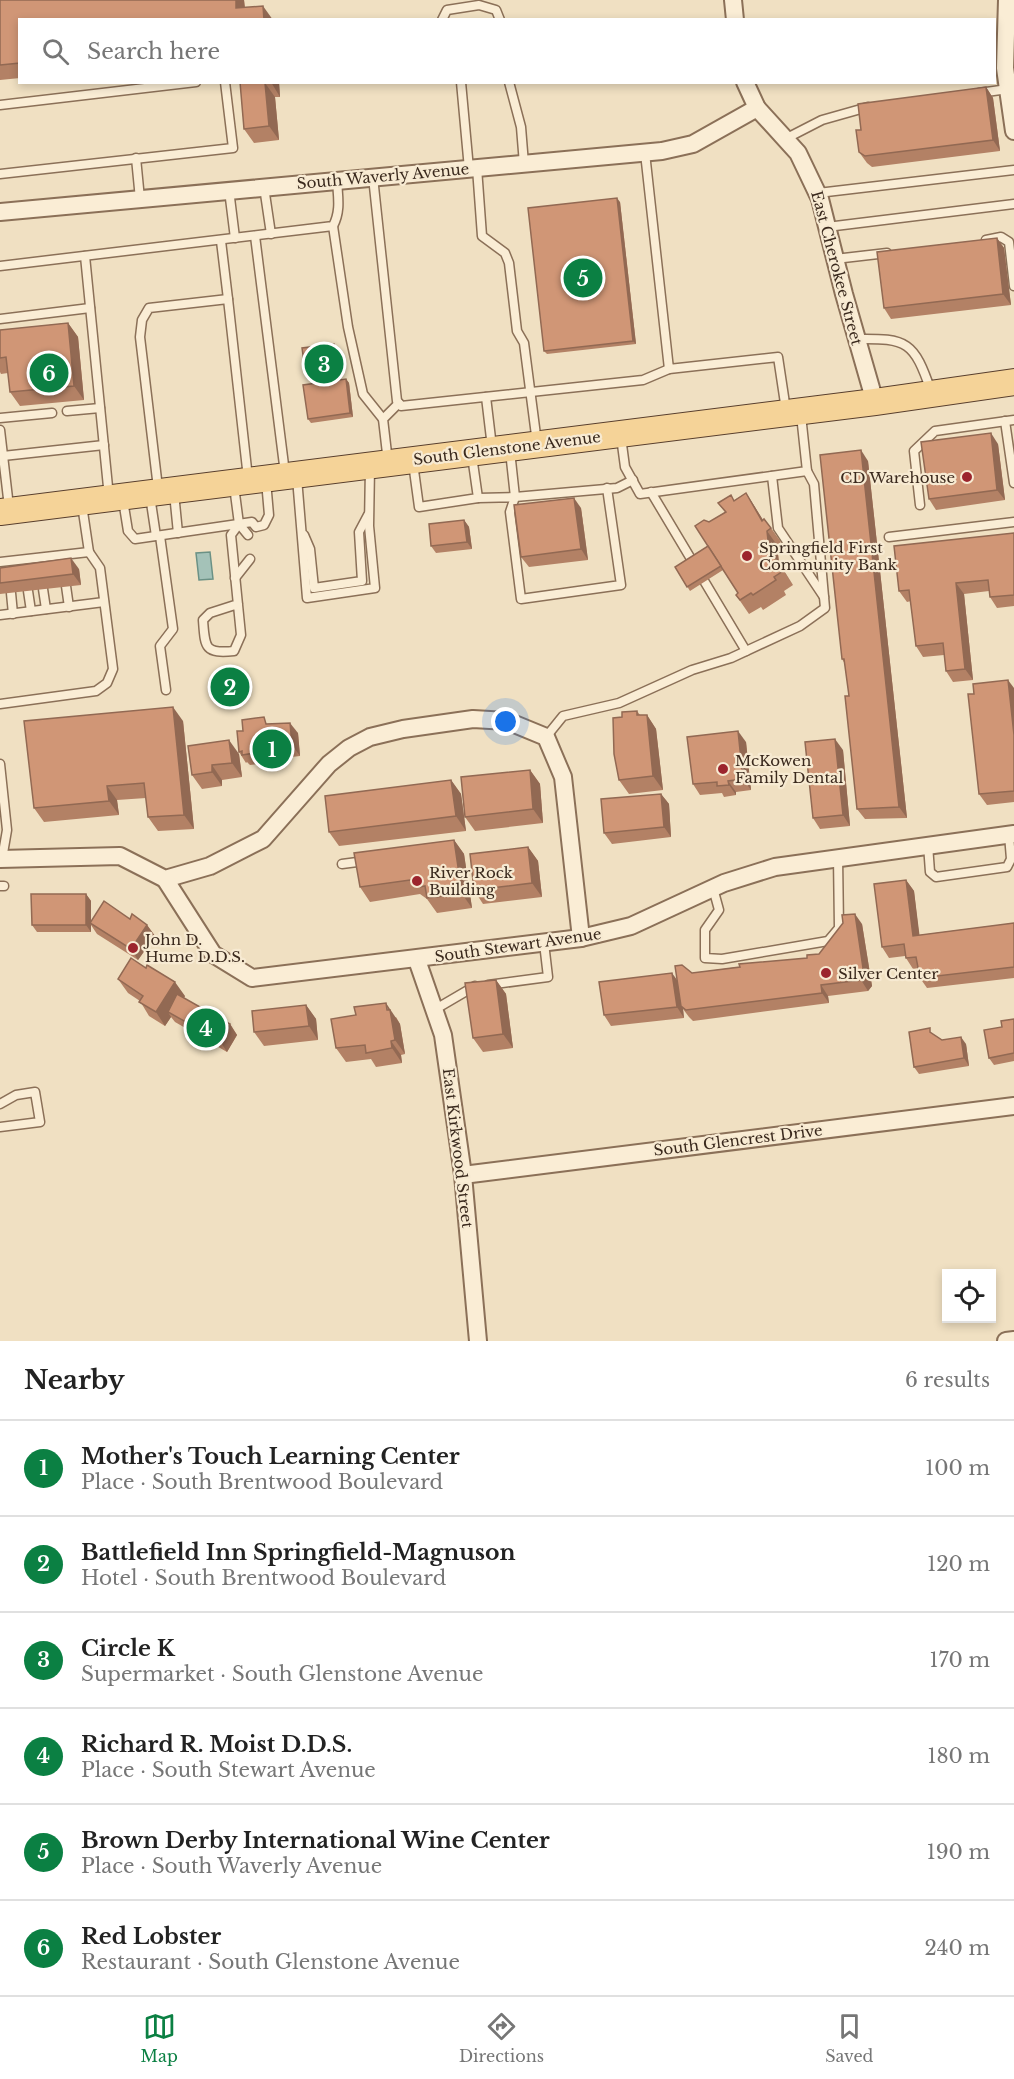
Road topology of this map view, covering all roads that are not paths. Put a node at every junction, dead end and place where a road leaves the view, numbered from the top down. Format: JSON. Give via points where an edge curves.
{"nodes":[{"id":1,"x":733,"y":0,"type":"edge"},
{"id":2,"x":1006,"y":0,"type":"edge"},
{"id":3,"x":443,"y":18,"type":"edge"},
{"id":4,"x":499,"y":18,"type":"edge"},
{"id":5,"x":735,"y":18,"type":"edge"},
{"id":6,"x":178,"y":84,"type":"edge"},
{"id":7,"x":225,"y":84,"type":"edge"},
{"id":8,"x":461,"y":84,"type":"edge"},
{"id":9,"x":510,"y":84,"type":"edge"},
{"id":10,"x":746,"y":84,"type":"edge"},
{"id":11,"x":1010,"y":92,"type":"edge"},
{"id":12,"x":974,"y":93,"type":"edge"},
{"id":13,"x":0,"y":105,"type":"edge"},
{"id":14,"x":873,"y":106,"type":"edge"},
{"id":15,"x":757,"y":108,"type":"junction"},
{"id":16,"x":1014,"y":131,"type":"edge"},
{"id":17,"x":785,"y":139,"type":"junction"},
{"id":18,"x":645,"y":153,"type":"junction"},
{"id":19,"x":136,"y":159,"type":"junction"},
{"id":20,"x":524,"y":164,"type":"junction"},
{"id":21,"x":473,"y":168,"type":"junction"},
{"id":22,"x":1014,"y":170,"type":"edge"},
{"id":23,"x":0,"y":174,"type":"edge"},
{"id":24,"x":373,"y":177,"type":"junction"},
{"id":25,"x":337,"y":181,"type":"junction"},
{"id":26,"x":264,"y":187,"type":"junction"},
{"id":27,"x":229,"y":190,"type":"junction"},
{"id":28,"x":818,"y":193,"type":"junction"},
{"id":29,"x":140,"y":199,"type":"junction"},
{"id":30,"x":1014,"y":204,"type":"edge"},
{"id":31,"x":0,"y":212,"type":"edge"},
{"id":32,"x":333,"y":226,"type":"junction"},
{"id":33,"x":827,"y":227,"type":"junction"},
{"id":34,"x":271,"y":234,"type":"junction"},
{"id":35,"x":255,"y":236,"type":"junction"},
{"id":36,"x":235,"y":238,"type":"junction"},
{"id":37,"x":221,"y":241,"type":"junction"},
{"id":38,"x":978,"y":241,"type":"edge"},
{"id":39,"x":894,"y":252,"type":"edge"},
{"id":40,"x":84,"y":256,"type":"junction"},
{"id":41,"x":835,"y":259,"type":"junction"},
{"id":42,"x":0,"y":266,"type":"edge"},
{"id":43,"x":1014,"y":286,"type":"edge"},
{"id":44,"x":228,"y":299,"type":"junction"},
{"id":45,"x":90,"y":309,"type":"junction"},
{"id":46,"x":0,"y":319,"type":"edge"},
{"id":47,"x":856,"y":339,"type":"junction"},
{"id":48,"x":669,"y":369,"type":"junction"},
{"id":49,"x":1014,"y":382,"type":"edge"},
{"id":50,"x":531,"y":392,"type":"junction"},
{"id":51,"x":932,"y":394,"type":"junction"},
{"id":52,"x":486,"y":397,"type":"junction"},
{"id":53,"x":875,"y":402,"type":"junction"},
{"id":54,"x":399,"y":403,"type":"junction"},
{"id":55,"x":100,"y":408,"type":"junction"},
{"id":56,"x":67,"y":411,"type":"dead end"},
{"id":57,"x":794,"y":412,"type":"junction"},
{"id":58,"x":52,"y":413,"type":"dead end"},
{"id":59,"x":0,"y":418,"type":"edge"},
{"id":60,"x":383,"y":419,"type":"junction"},
{"id":61,"x":1010,"y":421,"type":"edge"},
{"id":62,"x":0,"y":430,"type":"edge"},
{"id":63,"x":621,"y":434,"type":"junction"},
{"id":64,"x":537,"y":444,"type":"junction"},
{"id":65,"x":104,"y":445,"type":"junction"},
{"id":66,"x":491,"y":450,"type":"junction"},
{"id":67,"x":3,"y":456,"type":"junction"},
{"id":68,"x":390,"y":463,"type":"junction"},
{"id":69,"x":807,"y":471,"type":"junction"},
{"id":70,"x":772,"y":476,"type":"junction"},
{"id":71,"x":266,"y":478,"type":"junction"},
{"id":72,"x":633,"y":480,"type":"junction"},
{"id":73,"x":1014,"y":483,"type":"edge"},
{"id":74,"x":607,"y":488,"type":"junction"},
{"id":75,"x":160,"y":492,"type":"junction"},
{"id":76,"x":651,"y":492,"type":"junction"},
{"id":77,"x":116,"y":497,"type":"junction"},
{"id":78,"x":515,"y":497,"type":"junction"},
{"id":79,"x":478,"y":498,"type":"junction"},
{"id":80,"x":82,"y":502,"type":"junction"},
{"id":81,"x":920,"y":505,"type":"dead end"},
{"id":82,"x":4,"y":511,"type":"edge"},
{"id":83,"x":369,"y":513,"type":"junction"},
{"id":84,"x":1014,"y":522,"type":"edge"},
{"id":85,"x":239,"y":524,"type":"junction"},
{"id":86,"x":178,"y":533,"type":"junction"},
{"id":87,"x":248,"y":535,"type":"dead end"},
{"id":88,"x":304,"y":535,"type":"junction"},
{"id":89,"x":158,"y":536,"type":"junction"},
{"id":90,"x":889,"y":537,"type":"dead end"},
{"id":91,"x":89,"y":552,"type":"junction"},
{"id":92,"x":250,"y":559,"type":"dead end"},
{"id":93,"x":4,"y":564,"type":"edge"},
{"id":94,"x":236,"y":578,"type":"junction"},
{"id":95,"x":66,"y":586,"type":"edge"},
{"id":96,"x":44,"y":589,"type":"edge"},
{"id":97,"x":28,"y":591,"type":"edge"},
{"id":98,"x":10,"y":593,"type":"edge"},
{"id":99,"x":824,"y":597,"type":"junction"},
{"id":100,"x":105,"y":602,"type":"junction"},
{"id":101,"x":238,"y":604,"type":"junction"},
{"id":102,"x":69,"y":607,"type":"junction"},
{"id":103,"x":46,"y":609,"type":"junction"},
{"id":104,"x":30,"y":611,"type":"junction"},
{"id":105,"x":13,"y":614,"type":"junction"},
{"id":106,"x":0,"y":615,"type":"edge"},
{"id":107,"x":746,"y":651,"type":"junction"},
{"id":108,"x":165,"y":690,"type":"dead end"},
{"id":109,"x":0,"y":704,"type":"edge"},
{"id":110,"x":546,"y":737,"type":"junction"},
{"id":111,"x":0,"y":764,"type":"edge"},
{"id":112,"x":3,"y":830,"type":"edge"},
{"id":113,"x":1012,"y":835,"type":"edge"},
{"id":114,"x":928,"y":845,"type":"junction"},
{"id":115,"x":838,"y":857,"type":"junction"},
{"id":116,"x":1,"y":859,"type":"edge"},
{"id":117,"x":377,"y":859,"type":"edge"},
{"id":118,"x":342,"y":864,"type":"dead end"},
{"id":119,"x":165,"y":879,"type":"junction"},
{"id":120,"x":713,"y":888,"type":"junction"},
{"id":121,"x":581,"y":938,"type":"junction"},
{"id":122,"x":544,"y":943,"type":"junction"},
{"id":123,"x":417,"y":960,"type":"junction"},
{"id":124,"x":434,"y":1010,"type":"junction"},
{"id":125,"x":0,"y":1104,"type":"edge"},
{"id":126,"x":1014,"y":1106,"type":"edge"},
{"id":127,"x":0,"y":1127,"type":"edge"},
{"id":128,"x":463,"y":1175,"type":"junction"},
{"id":129,"x":1014,"y":1340,"type":"edge"},
{"id":130,"x":478,"y":1341,"type":"edge"},
{"id":131,"x":1006,"y":1341,"type":"edge"}],
"edges":[{"from":1,"to":5,"type":"street"},
{"from":2,"to":11,"type":"street","via":[[1005,68]]},
{"from":3,"to":4,"type":"lane","via":[[447,10],[479,5],[496,10]]},
{"from":6,"to":13,"type":"lane"},
{"from":7,"to":19,"type":"lane","via":[[233,148]]},
{"from":8,"to":21,"type":"lane"},
{"from":9,"to":20,"type":"lane","via":[[521,128]]},
{"from":10,"to":15,"type":"street","name":"East Cherokee Street"},
{"from":11,"to":12,"type":"lane"},
{"from":11,"to":16,"type":"street"},
{"from":14,"to":17,"type":"lane","via":[[822,120]]},
{"from":15,"to":17,"type":"street","name":"East Cherokee Street"},
{"from":15,"to":18,"type":"street","name":"South Waverly Avenue","via":[[693,144]]},
{"from":17,"to":28,"type":"street","name":"East Cherokee Street","via":[[798,153]]},
{"from":18,"to":20,"type":"street","name":"South Waverly Avenue"},
{"from":18,"to":48,"type":"lane"},
{"from":19,"to":23,"type":"lane"},
{"from":19,"to":29,"type":"lane"},
{"from":20,"to":21,"type":"street","name":"South Waverly Avenue"},
{"from":21,"to":24,"type":"street","name":"South Waverly Avenue"},
{"from":21,"to":50,"type":"lane","via":[[482,236],[505,253],[509,263]]},
{"from":22,"to":28,"type":"lane"},
{"from":24,"to":25,"type":"street","name":"South Waverly Avenue"},
{"from":24,"to":54,"type":"lane"},
{"from":25,"to":26,"type":"street","name":"South Waverly Avenue"},
{"from":25,"to":32,"type":"lane","via":[[338,216]]},
{"from":26,"to":27,"type":"street","name":"South Waverly Avenue"},
{"from":26,"to":34,"type":"lane"},
{"from":27,"to":29,"type":"street","name":"South Waverly Avenue"},
{"from":27,"to":36,"type":"lane"},
{"from":28,"to":33,"type":"street","name":"East Cherokee Street"},
{"from":29,"to":31,"type":"street","name":"South Waverly Avenue"},
{"from":30,"to":33,"type":"lane"},
{"from":32,"to":34,"type":"lane"},
{"from":32,"to":60,"type":"lane","via":[[363,394]]},
{"from":33,"to":41,"type":"street","name":"East Cherokee Street"},
{"from":34,"to":35,"type":"lane"},
{"from":35,"to":36,"type":"lane"},
{"from":35,"to":71,"type":"lane"},
{"from":36,"to":37,"type":"lane"},
{"from":37,"to":40,"type":"lane"},
{"from":37,"to":44,"type":"lane"},
{"from":38,"to":43,"type":"lane","via":[[1006,239]]},
{"from":39,"to":41,"type":"lane"},
{"from":40,"to":42,"type":"lane"},
{"from":40,"to":45,"type":"lane"},
{"from":41,"to":47,"type":"street","name":"East Cherokee Street"},
{"from":44,"to":71,"type":"lane","via":[[243,435]]},
{"from":44,"to":75,"type":"lane","via":[[149,308],[142,320],[140,337]]},
{"from":45,"to":46,"type":"lane"},
{"from":45,"to":55,"type":"lane"},
{"from":47,"to":51,"type":"lane","via":[[885,339],[912,349]]},
{"from":47,"to":53,"type":"street","name":"East Cherokee Street"},
{"from":48,"to":50,"type":"lane","via":[[643,380]]},
{"from":48,"to":57,"type":"lane","via":[[778,357]]},
{"from":49,"to":51,"type":"main road","name":"South Glenstone Avenue"},
{"from":50,"to":52,"type":"lane"},
{"from":50,"to":64,"type":"lane"},
{"from":51,"to":53,"type":"main road","name":"South Glenstone Avenue"},
{"from":52,"to":54,"type":"lane","via":[[401,406]]},
{"from":52,"to":66,"type":"lane"},
{"from":53,"to":57,"type":"main road","name":"South Glenstone Avenue"},
{"from":54,"to":60,"type":"lane"},
{"from":55,"to":56,"type":"lane"},
{"from":55,"to":65,"type":"lane"},
{"from":57,"to":63,"type":"main road","name":"South Glenstone Avenue"},
{"from":57,"to":69,"type":"lane"},
{"from":58,"to":59,"type":"lane"},
{"from":60,"to":68,"type":"lane"},
{"from":61,"to":73,"type":"lane"},
{"from":61,"to":81,"type":"lane","via":[[935,431],[914,451]]},
{"from":62,"to":67,"type":"lane"},
{"from":63,"to":64,"type":"main road","name":"South Glenstone Avenue"},
{"from":63,"to":72,"type":"lane","via":[[625,467]]},
{"from":64,"to":66,"type":"main road","name":"South Glenstone Avenue"},
{"from":65,"to":67,"type":"lane"},
{"from":65,"to":77,"type":"lane"},
{"from":66,"to":68,"type":"main road","name":"South Glenstone Avenue"},
{"from":66,"to":78,"type":"lane"},
{"from":66,"to":79,"type":"lane"},
{"from":67,"to":82,"type":"lane"},
{"from":68,"to":71,"type":"main road","name":"South Glenstone Avenue"},
{"from":68,"to":79,"type":"lane","via":[[419,507]]},
{"from":68,"to":83,"type":"lane"},
{"from":69,"to":70,"type":"lane"},
{"from":69,"to":99,"type":"lane","via":[[814,484]]},
{"from":70,"to":76,"type":"lane"},
{"from":70,"to":99,"type":"lane","via":[[778,528]]},
{"from":71,"to":75,"type":"main road","name":"South Glenstone Avenue"},
{"from":71,"to":85,"type":"lane"},
{"from":71,"to":85,"type":"lane","via":[[267,521],[256,526],[252,522]]},
{"from":71,"to":88,"type":"lane"},
{"from":72,"to":74,"type":"lane"},
{"from":72,"to":76,"type":"lane","via":[[640,494]]},
{"from":74,"to":78,"type":"lane"},
{"from":74,"to":78,"type":"lane","via":[[621,585],[521,599],[510,512]]},
{"from":75,"to":77,"type":"main road","name":"South Glenstone Avenue"},
{"from":75,"to":86,"type":"lane"},
{"from":75,"to":89,"type":"lane"},
{"from":76,"to":107,"type":"lane"},
{"from":77,"to":80,"type":"main road","name":"South Glenstone Avenue"},
{"from":77,"to":89,"type":"lane","via":[[131,536]]},
{"from":78,"to":79,"type":"lane"},
{"from":80,"to":82,"type":"main road","name":"South Glenstone Avenue"},
{"from":80,"to":91,"type":"lane"},
{"from":83,"to":88,"type":"lane","via":[[359,532],[362,581],[314,588],[310,549]]},
{"from":83,"to":88,"type":"lane","via":[[375,588],[307,598],[301,551]]},
{"from":84,"to":90,"type":"lane"},
{"from":85,"to":86,"type":"lane"},
{"from":85,"to":87,"type":"lane"},
{"from":85,"to":94,"type":"lane","via":[[231,535]]},
{"from":86,"to":89,"type":"lane"},
{"from":89,"to":108,"type":"lane","via":[[173,629],[160,646]]},
{"from":91,"to":93,"type":"lane","via":[[63,559]]},
{"from":91,"to":100,"type":"lane","via":[[100,568]]},
{"from":92,"to":94,"type":"lane"},
{"from":94,"to":101,"type":"lane"},
{"from":95,"to":102,"type":"lane"},
{"from":96,"to":103,"type":"lane"},
{"from":97,"to":104,"type":"lane"},
{"from":98,"to":105,"type":"lane"},
{"from":99,"to":107,"type":"lane","via":[[825,608],[800,626]]},
{"from":100,"to":102,"type":"lane"},
{"from":100,"to":109,"type":"lane","via":[[113,669],[107,683],[96,691]]},
{"from":101,"to":101,"type":"lane","via":[[241,636],[234,651],[210,650],[205,644],[203,620],[210,613]]},
{"from":102,"to":103,"type":"lane"},
{"from":103,"to":104,"type":"lane"},
{"from":104,"to":105,"type":"lane"},
{"from":105,"to":106,"type":"lane"},
{"from":107,"to":110,"type":"lane","via":[[619,703],[563,716]]},
{"from":110,"to":119,"type":"street","via":[[507,721],[473,718],[370,737],[329,764],[263,839],[210,866]]},
{"from":110,"to":121,"type":"street","via":[[563,777]]},
{"from":111,"to":112,"type":"lane"},
{"from":112,"to":116,"type":"lane"},
{"from":113,"to":114,"type":"street","name":"South Stewart Avenue"},
{"from":113,"to":114,"type":"lane","via":[[1007,867],[936,877],[930,872]]},
{"from":114,"to":115,"type":"street","name":"South Stewart Avenue"},
{"from":115,"to":120,"type":"street","name":"South Stewart Avenue","via":[[775,867]]},
{"from":115,"to":120,"type":"lane","via":[[839,928],[828,941],[722,959],[705,957],[705,930],[719,910]]},
{"from":116,"to":119,"type":"street","via":[[120,856]]},
{"from":117,"to":118,"type":"lane"},
{"from":119,"to":123,"type":"street","name":"South Stewart Avenue","via":[[213,954],[252,978]]},
{"from":120,"to":121,"type":"street","name":"South Stewart Avenue","via":[[631,926]]},
{"from":121,"to":122,"type":"street","name":"South Stewart Avenue"},
{"from":122,"to":123,"type":"street","name":"South Stewart Avenue"},
{"from":122,"to":124,"type":"lane","via":[[548,977],[474,987]]},
{"from":123,"to":124,"type":"street","name":"East Kirkwood Street"},
{"from":124,"to":128,"type":"street","name":"East Kirkwood Street","via":[[443,1035]]},
{"from":125,"to":127,"type":"lane","via":[[16,1095],[35,1092],[40,1122]]},
{"from":126,"to":128,"type":"street","name":"South Glencrest Drive"},
{"from":128,"to":130,"type":"street","name":"East Kirkwood Street"},
{"from":129,"to":131,"type":"street"}]}
